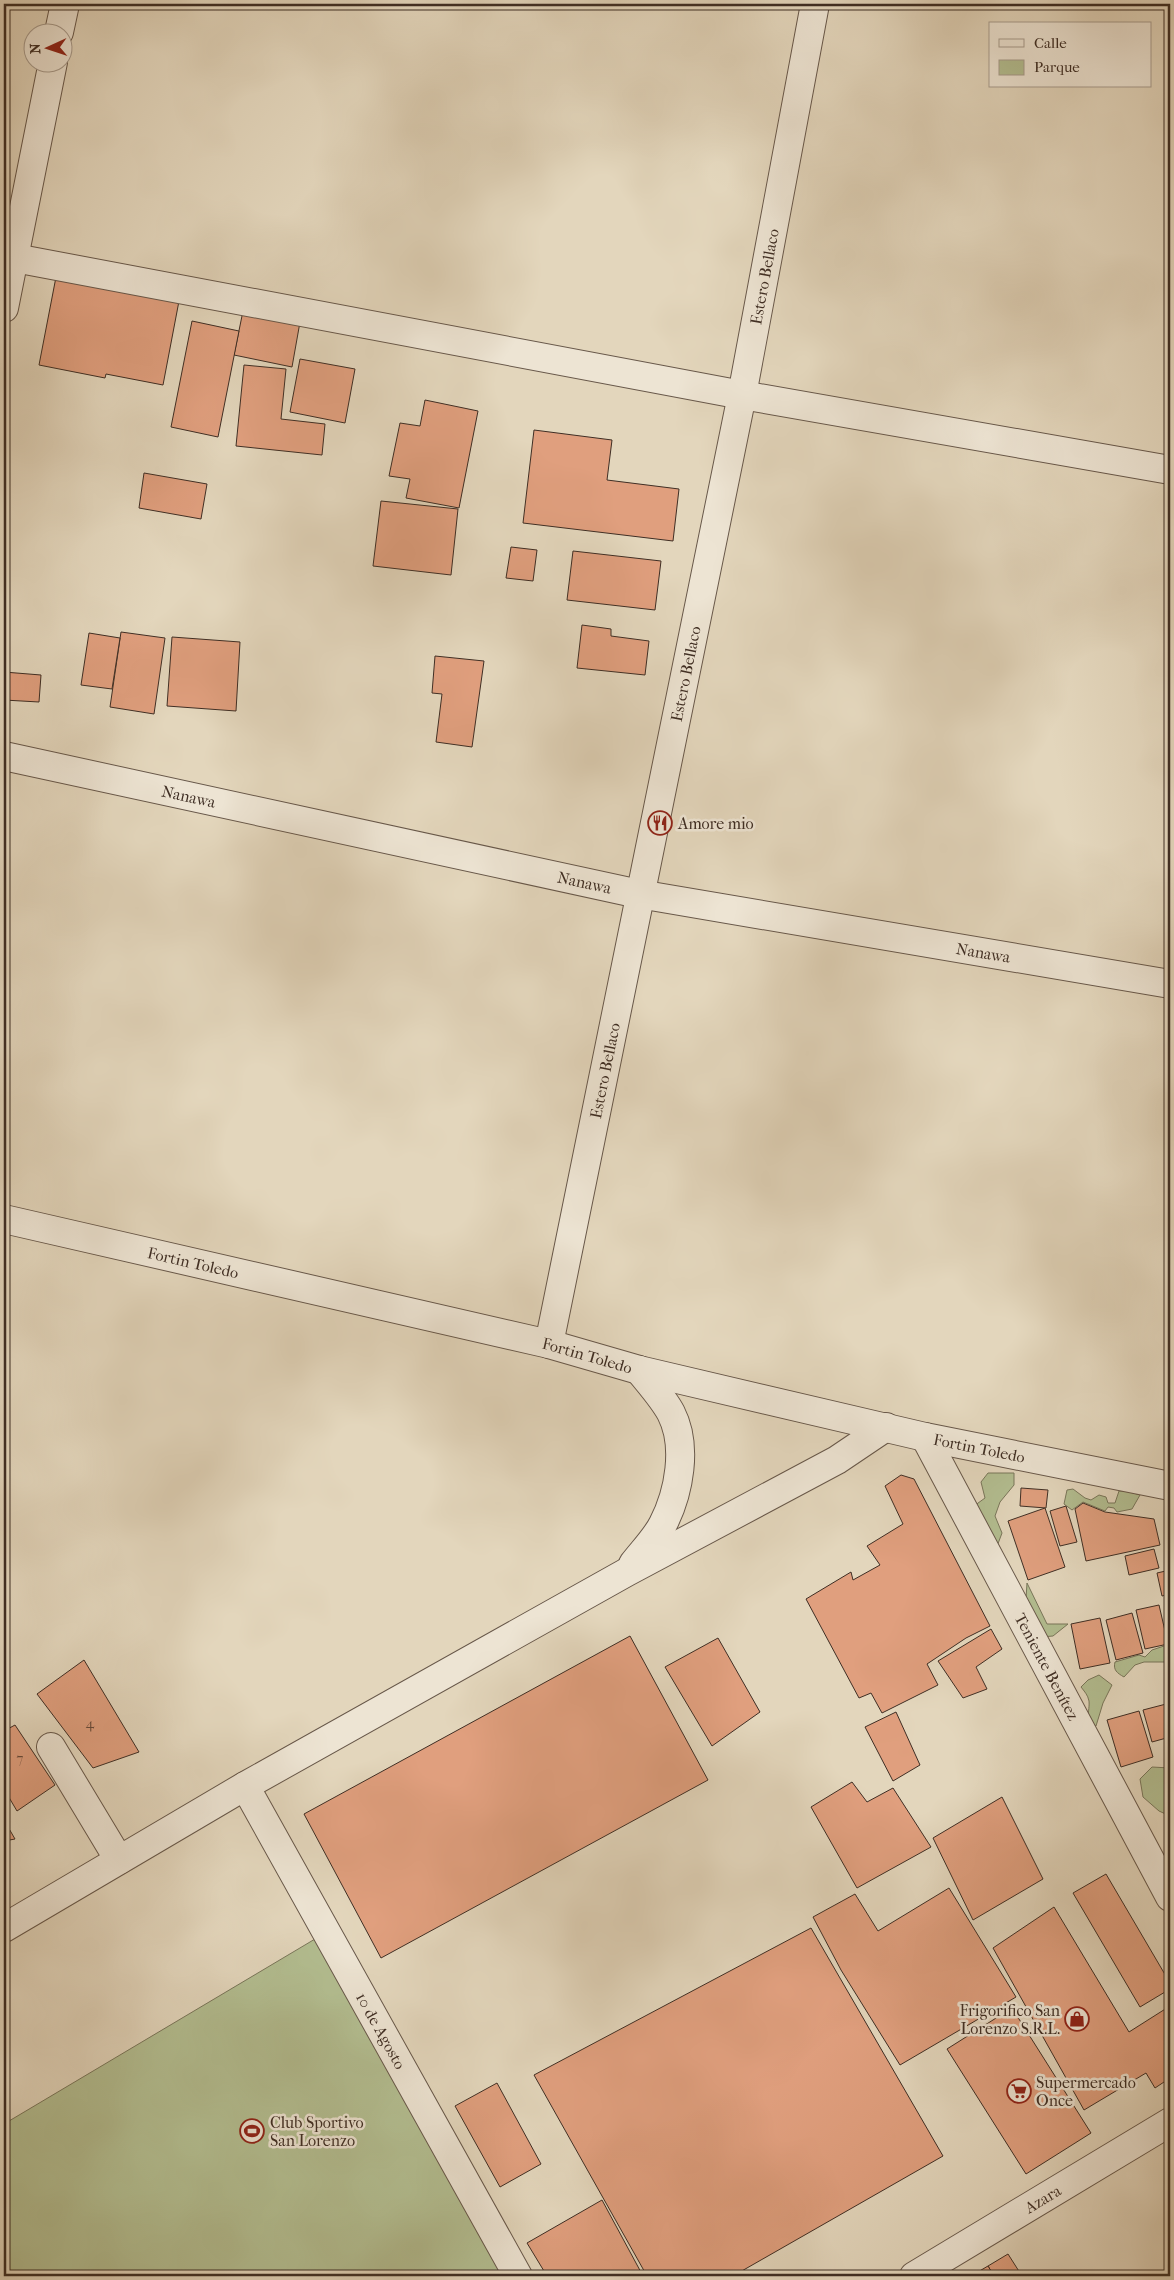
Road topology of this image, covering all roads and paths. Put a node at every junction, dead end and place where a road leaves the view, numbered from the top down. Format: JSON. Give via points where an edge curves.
{"nodes":[{"id":1,"x":65,"y":4,"type":"edge"},
{"id":2,"x":815,"y":4,"type":"edge"},
{"id":3,"x":61,"y":22,"type":"edge"},
{"id":4,"x":51,"y":72,"type":"edge"},
{"id":5,"x":9,"y":257,"type":"edge"},
{"id":6,"x":4,"y":308,"type":"edge"},
{"id":7,"x":742,"y":395,"type":"junction"},
{"id":8,"x":1170,"y":470,"type":"edge"},
{"id":9,"x":4,"y":756,"type":"edge"},
{"id":10,"x":639,"y":894,"type":"junction"},
{"id":11,"x":1170,"y":984,"type":"edge"},
{"id":12,"x":4,"y":1218,"type":"edge"},
{"id":13,"x":549,"y":1344,"type":"junction"},
{"id":14,"x":639,"y":1370,"type":"junction"},
{"id":15,"x":886,"y":1427,"type":"junction"},
{"id":16,"x":925,"y":1437,"type":"junction"},
{"id":17,"x":1170,"y":1486,"type":"edge"},
{"id":18,"x":627,"y":1572,"type":"junction"},
{"id":19,"x":51,"y":1747,"type":"dead end"},
{"id":20,"x":245,"y":1786,"type":"junction"},
{"id":21,"x":119,"y":1860,"type":"junction"},
{"id":22,"x":1170,"y":1897,"type":"edge"},
{"id":23,"x":4,"y":1928,"type":"edge"},
{"id":24,"x":1170,"y":2122,"type":"edge"},
{"id":25,"x":518,"y":2276,"type":"edge"},
{"id":26,"x":914,"y":2276,"type":"edge"}],
"edges":[{"from":1,"to":3,"type":"street"},
{"from":2,"to":7,"type":"street","name":"Estero Bellaco"},
{"from":4,"to":5,"type":"street"},
{"from":5,"to":6,"type":"street"},
{"from":5,"to":7,"type":"street"},
{"from":7,"to":8,"type":"street"},
{"from":7,"to":10,"type":"street","name":"Estero Bellaco"},
{"from":9,"to":10,"type":"street","name":"Nanawa"},
{"from":10,"to":11,"type":"street","name":"Nanawa"},
{"from":10,"to":13,"type":"street","name":"Estero Bellaco"},
{"from":12,"to":13,"type":"street","name":"Fortin Toledo"},
{"from":13,"to":14,"type":"street","name":"Fortin Toledo"},
{"from":14,"to":15,"type":"street","name":"Fortin Toledo"},
{"from":14,"to":18,"type":"street","via":[[672,1414],[680,1438],[678,1476],[673,1503],[662,1526]]},
{"from":15,"to":16,"type":"street","name":"Fortin Toledo"},
{"from":15,"to":18,"type":"street","via":[[837,1460]]},
{"from":16,"to":17,"type":"street","name":"Fortin Toledo"},
{"from":16,"to":22,"type":"street","name":"Teniente Benítez"},
{"from":18,"to":20,"type":"street"},
{"from":19,"to":21,"type":"street"},
{"from":20,"to":21,"type":"street"},
{"from":20,"to":25,"type":"street","name":"10 de Agosto"},
{"from":21,"to":23,"type":"street"},
{"from":24,"to":26,"type":"street","name":"Azara"}]}
